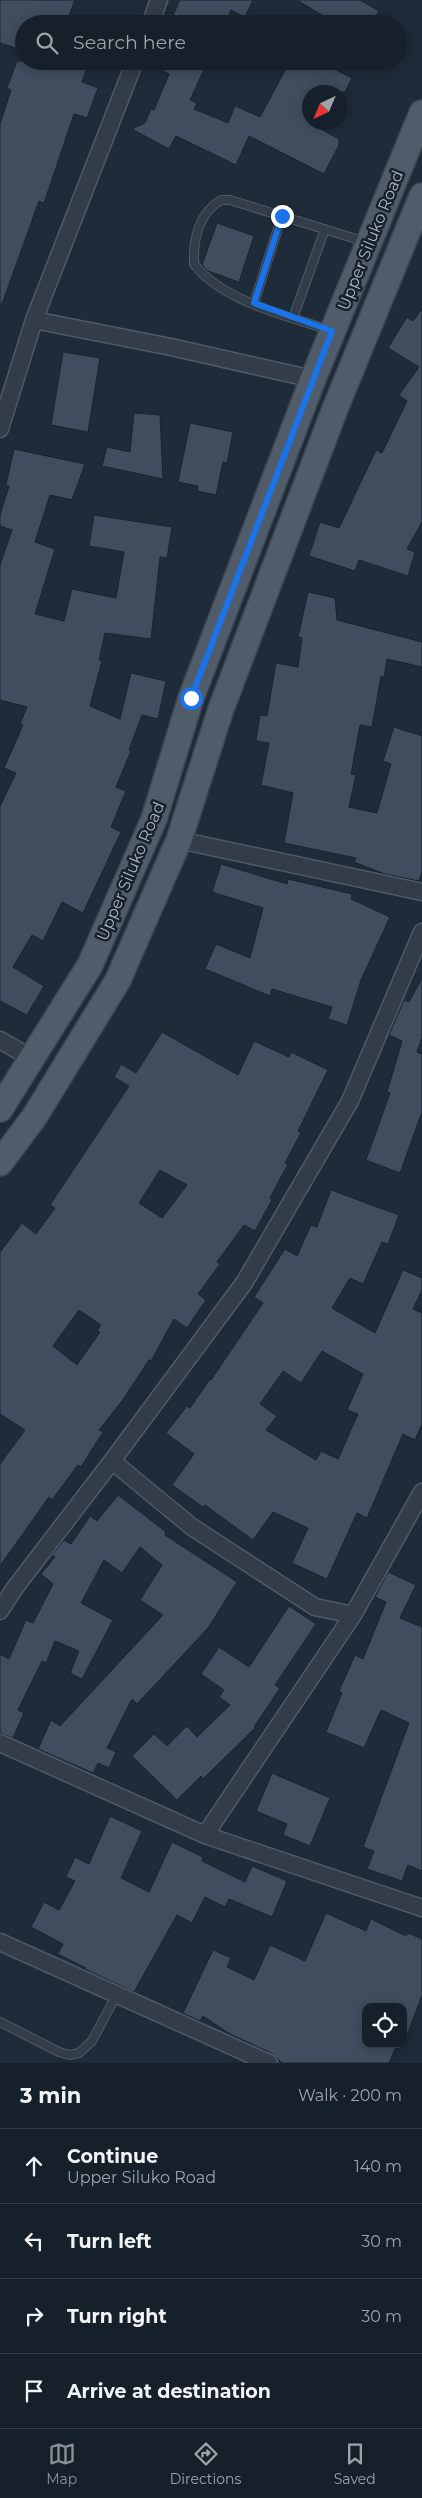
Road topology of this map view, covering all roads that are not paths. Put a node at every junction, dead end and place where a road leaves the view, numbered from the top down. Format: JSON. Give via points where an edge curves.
{"nodes":[{"id":1,"x":159,"y":0,"type":"edge"},
{"id":2,"x":153,"y":15,"type":"edge"},
{"id":3,"x":131,"y":70,"type":"edge"},
{"id":4,"x":422,"y":113,"type":"edge"},
{"id":5,"x":422,"y":196,"type":"edge"},
{"id":6,"x":282,"y":216,"type":"junction"},
{"id":7,"x":325,"y":229,"type":"junction"},
{"id":8,"x":368,"y":243,"type":"junction"},
{"id":9,"x":254,"y":303,"type":"junction"},
{"id":10,"x":294,"y":318,"type":"junction"},
{"id":11,"x":34,"y":320,"type":"junction"},
{"id":12,"x":332,"y":331,"type":"junction"},
{"id":13,"x":313,"y":379,"type":"junction"},
{"id":14,"x":1,"y":421,"type":"edge"},
{"id":15,"x":180,"y":840,"type":"junction"},
{"id":16,"x":422,"y":892,"type":"edge"},
{"id":17,"x":422,"y":932,"type":"edge"},
{"id":18,"x":0,"y":1040,"type":"edge"},
{"id":19,"x":33,"y":1059,"type":"junction"},
{"id":20,"x":0,"y":1109,"type":"edge"},
{"id":21,"x":0,"y":1163,"type":"edge"},
{"id":22,"x":112,"y":1461,"type":"junction"},
{"id":23,"x":422,"y":1492,"type":"edge"},
{"id":24,"x":0,"y":1611,"type":"edge"},
{"id":25,"x":353,"y":1615,"type":"junction"},
{"id":26,"x":0,"y":1744,"type":"edge"},
{"id":27,"x":205,"y":1834,"type":"junction"},
{"id":28,"x":422,"y":1908,"type":"edge"},
{"id":29,"x":0,"y":1942,"type":"edge"},
{"id":30,"x":117,"y":1994,"type":"junction"},
{"id":31,"x":0,"y":2022,"type":"edge"},
{"id":32,"x":269,"y":2063,"type":"edge"}],
"edges":[{"from":1,"to":2,"type":"street"},
{"from":3,"to":11,"type":"street"},
{"from":4,"to":8,"type":"main road","name":"Upper Siluko Road"},
{"from":5,"to":15,"type":"main road","name":"Upper Siluko Road","via":[[334,409],[235,672]]},
{"from":6,"to":7,"type":"lane"},
{"from":6,"to":9,"type":"lane"},
{"from":6,"to":9,"type":"lane","via":[[221,200],[205,214],[196,236],[194,264],[200,271],[223,289]]},
{"from":7,"to":8,"type":"lane"},
{"from":7,"to":10,"type":"lane"},
{"from":8,"to":12,"type":"main road","name":"Upper Siluko Road"},
{"from":9,"to":10,"type":"lane"},
{"from":10,"to":12,"type":"lane"},
{"from":11,"to":13,"type":"street"},
{"from":11,"to":14,"type":"street"},
{"from":12,"to":13,"type":"main road","name":"Upper Siluko Road"},
{"from":13,"to":19,"type":"main road","name":"Upper Siluko Road","via":[[191,698],[154,819],[90,966]]},
{"from":15,"to":16,"type":"street"},
{"from":15,"to":21,"type":"main road","name":"Upper Siluko Road","via":[[118,980],[35,1116]]},
{"from":17,"to":22,"type":"street","via":[[350,1101],[244,1283]]},
{"from":18,"to":19,"type":"street"},
{"from":19,"to":20,"type":"main road","name":"Upper Siluko Road"},
{"from":22,"to":24,"type":"street"},
{"from":22,"to":25,"type":"street","via":[[192,1527],[315,1607]]},
{"from":23,"to":25,"type":"street"},
{"from":25,"to":27,"type":"street"},
{"from":26,"to":27,"type":"street"},
{"from":27,"to":28,"type":"street"},
{"from":29,"to":30,"type":"street"},
{"from":30,"to":31,"type":"lane","via":[[92,2041],[79,2053],[59,2052]]},
{"from":30,"to":32,"type":"street"}]}
